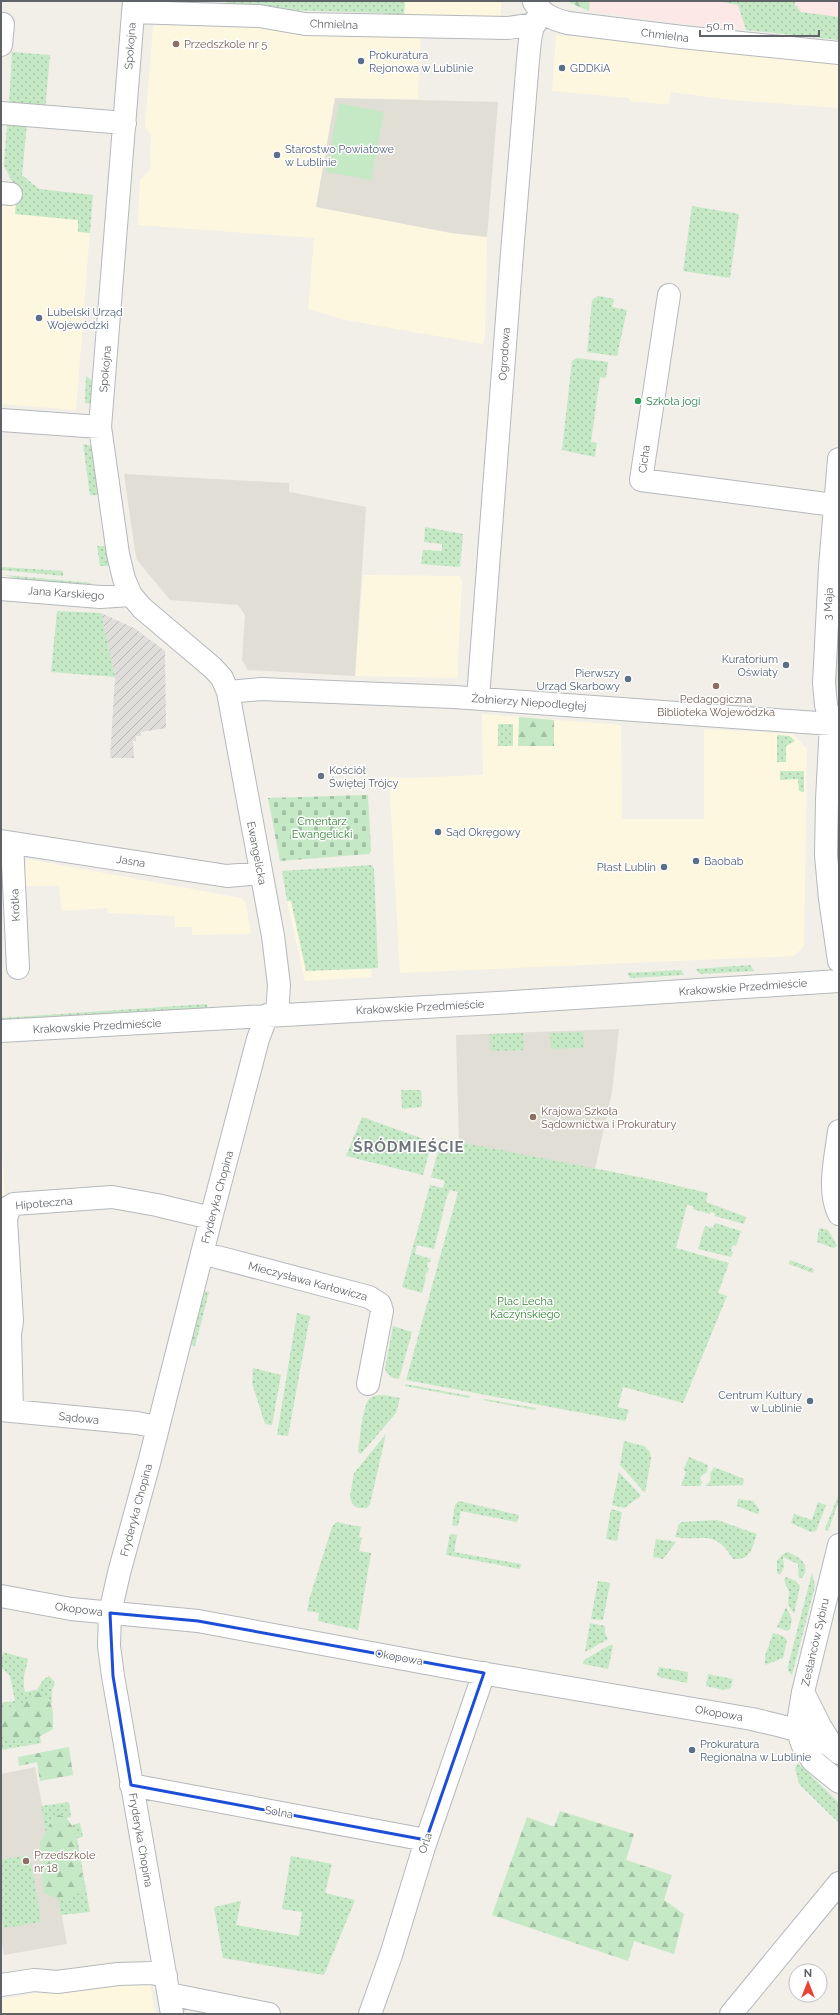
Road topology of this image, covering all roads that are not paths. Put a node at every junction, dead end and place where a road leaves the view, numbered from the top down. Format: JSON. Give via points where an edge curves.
{"nodes":[{"id":1,"x":133,"y":7,"type":"edge"},
{"id":2,"x":537,"y":13,"type":"edge"},
{"id":3,"x":3,"y":24,"type":"dead end"},
{"id":4,"x":1,"y":45,"type":"edge"},
{"id":5,"x":839,"y":53,"type":"edge"},
{"id":6,"x":1,"y":113,"type":"edge"},
{"id":7,"x":125,"y":123,"type":"junction"},
{"id":8,"x":669,"y":295,"type":"dead end"},
{"id":9,"x":1,"y":420,"type":"edge"},
{"id":10,"x":100,"y":427,"type":"junction"},
{"id":11,"x":839,"y":459,"type":"edge"},
{"id":12,"x":834,"y":505,"type":"junction"},
{"id":13,"x":834,"y":567,"type":"edge"},
{"id":14,"x":1,"y":589,"type":"edge"},
{"id":15,"x":131,"y":595,"type":"junction"},
{"id":16,"x":228,"y":692,"type":"junction"},
{"id":17,"x":478,"y":698,"type":"junction"},
{"id":18,"x":835,"y":717,"type":"edge"},
{"id":19,"x":6,"y":842,"type":"edge"},
{"id":20,"x":261,"y":873,"type":"junction"},
{"id":21,"x":839,"y":961,"type":"edge"},
{"id":22,"x":18,"y":968,"type":"dead end"},
{"id":23,"x":839,"y":981,"type":"edge"},
{"id":24,"x":272,"y":1015,"type":"junction"},
{"id":25,"x":1,"y":1031,"type":"edge"},
{"id":26,"x":839,"y":1131,"type":"edge"},
{"id":27,"x":839,"y":1214,"type":"edge"},
{"id":28,"x":211,"y":1218,"type":"junction"},
{"id":29,"x":202,"y":1253,"type":"junction"},
{"id":30,"x":368,"y":1384,"type":"dead end"},
{"id":31,"x":7,"y":1410,"type":"edge"},
{"id":32,"x":157,"y":1427,"type":"junction"},
{"id":33,"x":839,"y":1545,"type":"edge"},
{"id":34,"x":1,"y":1596,"type":"edge"},
{"id":35,"x":110,"y":1613,"type":"junction"},
{"id":36,"x":484,"y":1674,"type":"junction"},
{"id":37,"x":803,"y":1692,"type":"junction"},
{"id":38,"x":796,"y":1730,"type":"junction"},
{"id":39,"x":836,"y":1750,"type":"edge"},
{"id":40,"x":839,"y":1782,"type":"edge"},
{"id":41,"x":131,"y":1785,"type":"junction"},
{"id":42,"x":426,"y":1840,"type":"junction"},
{"id":43,"x":839,"y":1883,"type":"edge"},
{"id":44,"x":1,"y":1985,"type":"edge"},
{"id":45,"x":169,"y":1995,"type":"edge"},
{"id":46,"x":269,"y":2014,"type":"edge"},
{"id":47,"x":370,"y":2014,"type":"edge"},
{"id":48,"x":731,"y":2014,"type":"edge"}],
"edges":[{"from":1,"to":2,"type":"street","name":"Chmielna","via":[[259,16],[305,24],[508,28]]},
{"from":1,"to":7,"type":"street","name":"Spokojna"},
{"from":2,"to":5,"type":"street","name":"Chmielna","via":[[568,23]]},
{"from":2,"to":17,"type":"street","name":"Ogrodowa","via":[[531,33],[528,60]]},
{"from":3,"to":4,"type":"street"},
{"from":6,"to":7,"type":"street"},
{"from":7,"to":10,"type":"street","name":"Spokojna"},
{"from":8,"to":12,"type":"street","name":"Cicha","via":[[641,480]]},
{"from":9,"to":10,"type":"street"},
{"from":10,"to":15,"type":"street","name":"Spokojna","via":[[118,554]]},
{"from":11,"to":12,"type":"street","name":"3 Maja"},
{"from":12,"to":13,"type":"street","name":"3 Maja"},
{"from":13,"to":18,"type":"street","name":"3 Maja","via":[[824,683],[826,705]]},
{"from":14,"to":15,"type":"street","name":"Jana Karskiego","via":[[100,597]]},
{"from":15,"to":16,"type":"street","name":"Spokojna","via":[[142,608],[213,668],[222,678]]},
{"from":16,"to":17,"type":"street","name":"Żołnierzy Niepodległej","via":[[261,689]]},
{"from":16,"to":20,"type":"street","name":"Ewangelicka"},
{"from":17,"to":18,"type":"street","name":"Żołnierzy Niepodległej"},
{"from":18,"to":21,"type":"street","name":"3 Maja","via":[[827,800],[826,855]]},
{"from":19,"to":20,"type":"street","name":"Jasna","via":[[227,876]]},
{"from":19,"to":22,"type":"street","name":"Krótka"},
{"from":20,"to":24,"type":"street","name":"Ewangelicka","via":[[278,974]]},
{"from":23,"to":24,"type":"street","name":"Krakowskie Przedmieście"},
{"from":24,"to":25,"type":"street","name":"Krakowskie Przedmieście"},
{"from":24,"to":28,"type":"street","name":"Fryderyka Chopina","via":[[258,1040]]},
{"from":26,"to":27,"type":"street","via":[[833,1195]]},
{"from":28,"to":29,"type":"street","name":"Fryderyka Chopina"},
{"from":28,"to":31,"type":"street","name":"Hipoteczna","via":[[112,1198],[10,1206],[6,1220],[12,1321]]},
{"from":29,"to":30,"type":"street","name":"Mieczysława Karłowicza","via":[[369,1297],[380,1304],[382,1311]]},
{"from":29,"to":32,"type":"street","name":"Fryderyka Chopina"},
{"from":31,"to":32,"type":"street","name":"Sądowa"},
{"from":32,"to":35,"type":"street","name":"Fryderyka Chopina"},
{"from":33,"to":37,"type":"street","name":"Zesłańców Sybiru"},
{"from":34,"to":35,"type":"street","name":"Okopowa","via":[[71,1610]]},
{"from":35,"to":36,"type":"street","name":"Okopowa","via":[[198,1621]]},
{"from":35,"to":41,"type":"street","name":"Fryderyka Chopina","via":[[109,1646]]},
{"from":36,"to":38,"type":"street","name":"Okopowa","via":[[699,1710]]},
{"from":36,"to":42,"type":"street","name":"Orla"},
{"from":37,"to":38,"type":"street","name":"Zesłańców Sybiru"},
{"from":37,"to":39,"type":"street","name":"Zesłańców Sybiru","via":[[820,1726]]},
{"from":38,"to":39,"type":"street","name":"Okopowa"},
{"from":38,"to":40,"type":"street","via":[[802,1746],[813,1760]]},
{"from":41,"to":42,"type":"street","name":"Solna"},
{"from":41,"to":45,"type":"street","name":"Fryderyka Chopina"},
{"from":42,"to":47,"type":"street","name":"Orla","via":[[392,1955]]},
{"from":43,"to":48,"type":"street"},
{"from":44,"to":45,"type":"street","via":[[34,1980],[57,1982],[118,1974],[152,1973]]},
{"from":45,"to":46,"type":"street"}]}
